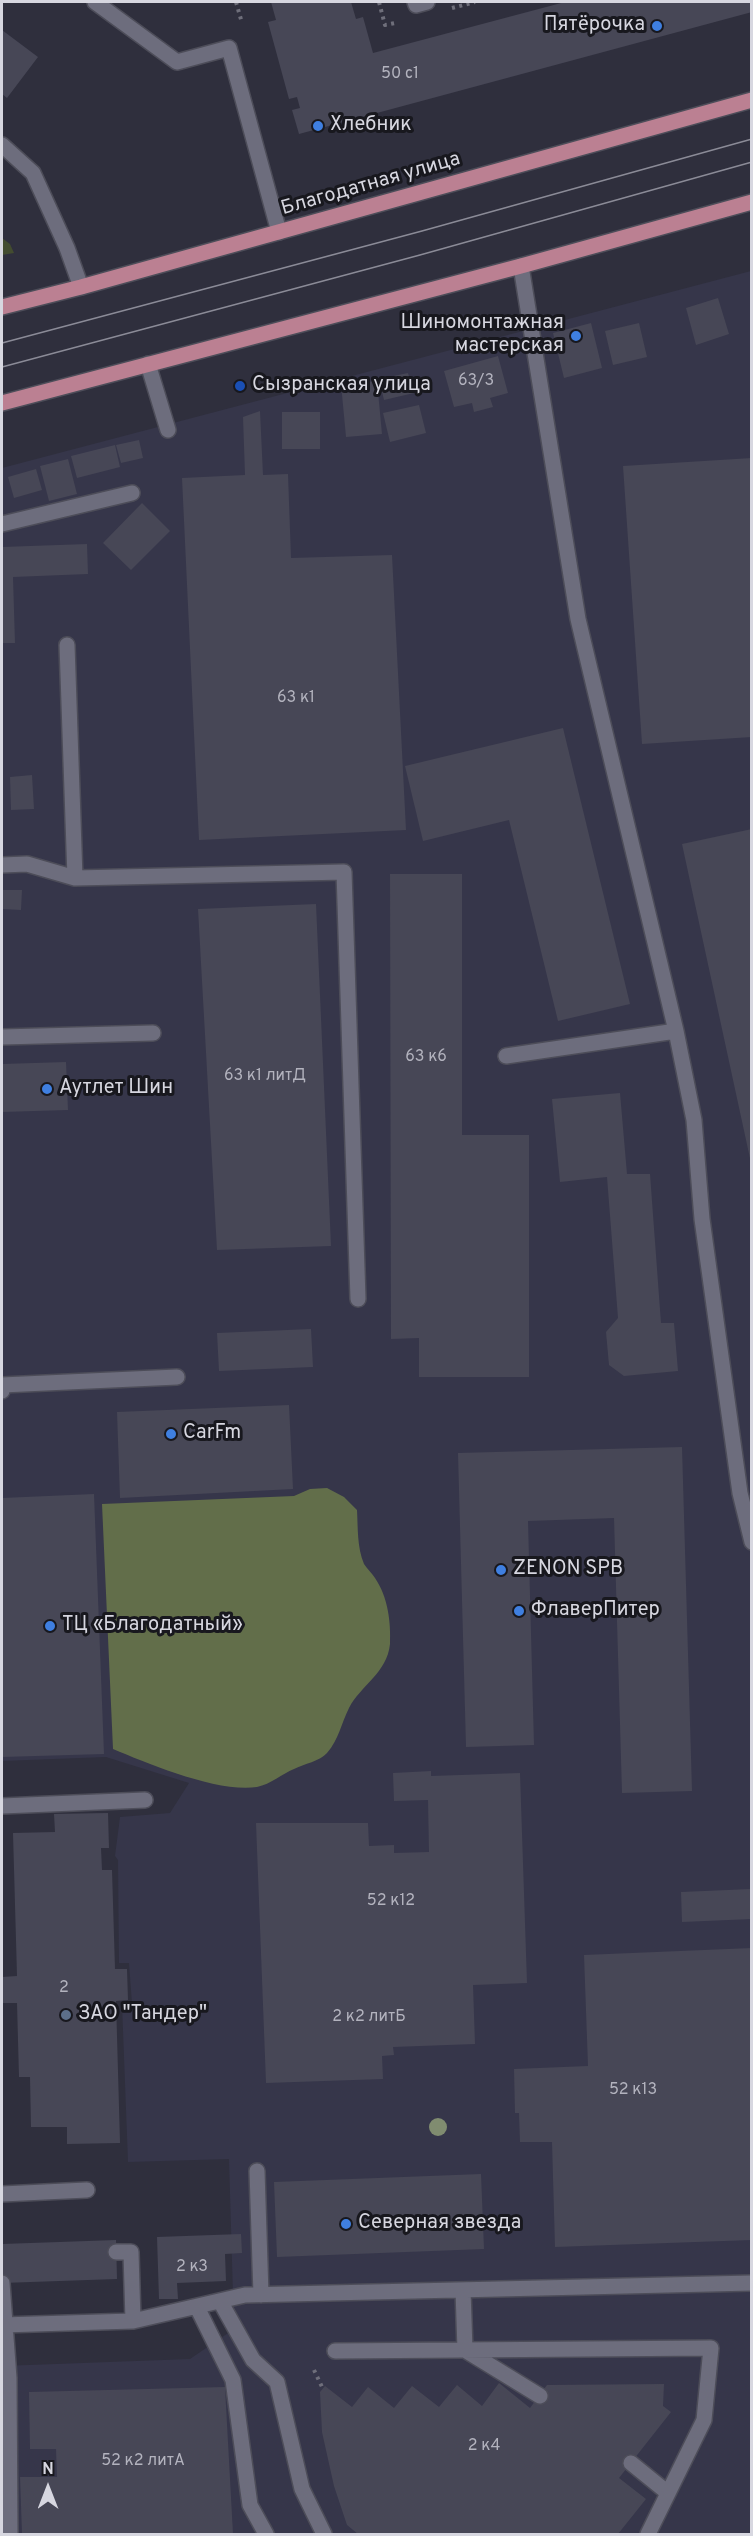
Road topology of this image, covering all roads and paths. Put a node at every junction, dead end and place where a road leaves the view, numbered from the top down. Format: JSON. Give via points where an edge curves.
{"nodes":[{"id":1,"x":95,"y":2,"type":"edge"},
{"id":2,"x":415,"y":2,"type":"edge"},
{"id":3,"x":427,"y":2,"type":"edge"},
{"id":4,"x":752,"y":100,"type":"edge"},
{"id":5,"x":2,"y":146,"type":"edge"},
{"id":6,"x":752,"y":202,"type":"edge"},
{"id":7,"x":279,"y":232,"type":"junction"},
{"id":8,"x":521,"y":266,"type":"junction"},
{"id":9,"x":81,"y":288,"type":"junction"},
{"id":10,"x":2,"y":307,"type":"edge"},
{"id":11,"x":148,"y":364,"type":"junction"},
{"id":12,"x":2,"y":403,"type":"edge"},
{"id":13,"x":168,"y":430,"type":"dead end"},
{"id":14,"x":132,"y":493,"type":"dead end"},
{"id":15,"x":2,"y":524,"type":"edge"},
{"id":16,"x":67,"y":645,"type":"dead end"},
{"id":17,"x":2,"y":865,"type":"edge"},
{"id":18,"x":75,"y":878,"type":"junction"},
{"id":19,"x":676,"y":1031,"type":"junction"},
{"id":20,"x":153,"y":1033,"type":"dead end"},
{"id":21,"x":2,"y":1036,"type":"edge"},
{"id":22,"x":506,"y":1056,"type":"dead end"},
{"id":23,"x":358,"y":1299,"type":"dead end"},
{"id":24,"x":177,"y":1377,"type":"dead end"},
{"id":25,"x":2,"y":1391,"type":"edge"},
{"id":26,"x":752,"y":1542,"type":"edge"},
{"id":27,"x":145,"y":1800,"type":"dead end"},
{"id":28,"x":2,"y":1806,"type":"edge"},
{"id":29,"x":257,"y":2171,"type":"dead end"},
{"id":30,"x":87,"y":2190,"type":"dead end"},
{"id":31,"x":2,"y":2194,"type":"edge"},
{"id":32,"x":116,"y":2252,"type":"dead end"},
{"id":33,"x":2,"y":2283,"type":"edge"},
{"id":34,"x":752,"y":2283,"type":"edge"},
{"id":35,"x":463,"y":2290,"type":"junction"},
{"id":36,"x":261,"y":2295,"type":"junction"},
{"id":37,"x":220,"y":2301,"type":"junction"},
{"id":38,"x":197,"y":2307,"type":"junction"},
{"id":39,"x":132,"y":2321,"type":"junction"},
{"id":40,"x":4,"y":2325,"type":"edge"},
{"id":41,"x":335,"y":2350,"type":"joint"},
{"id":42,"x":465,"y":2350,"type":"junction"},
{"id":43,"x":323,"y":2389,"type":"dead end"},
{"id":44,"x":540,"y":2396,"type":"dead end"},
{"id":45,"x":631,"y":2463,"type":"dead end"},
{"id":46,"x":668,"y":2493,"type":"junction"},
{"id":47,"x":10,"y":2535,"type":"edge"},
{"id":48,"x":266,"y":2535,"type":"edge"},
{"id":49,"x":324,"y":2535,"type":"edge"},
{"id":50,"x":648,"y":2535,"type":"edge"}],
"edges":[{"from":1,"to":7,"type":"lane","via":[[177,62],[228,48]]},
{"from":2,"to":3,"type":"lane"},
{"from":4,"to":7,"type":"main road","name":"Благодатная улица"},
{"from":5,"to":9,"type":"lane","via":[[33,173]]},
{"from":6,"to":8,"type":"main road"},
{"from":7,"to":9,"type":"main road","name":"Благодатная улица"},
{"from":8,"to":11,"type":"main road"},
{"from":8,"to":19,"type":"lane","via":[[578,619]]},
{"from":9,"to":10,"type":"main road","name":"Благодатная улица"},
{"from":11,"to":12,"type":"main road"},
{"from":11,"to":13,"type":"lane"},
{"from":14,"to":15,"type":"lane"},
{"from":16,"to":18,"type":"lane"},
{"from":17,"to":18,"type":"lane","via":[[27,864]]},
{"from":18,"to":23,"type":"lane","via":[[344,872]]},
{"from":19,"to":22,"type":"lane"},
{"from":19,"to":26,"type":"lane","via":[[694,1120],[703,1231],[740,1493]]},
{"from":20,"to":21,"type":"lane"},
{"from":24,"to":25,"type":"lane","via":[[2,1385]]},
{"from":27,"to":28,"type":"lane"},
{"from":29,"to":36,"type":"lane"},
{"from":30,"to":31,"type":"lane"},
{"from":32,"to":39,"type":"lane","via":[[131,2252],[124,2272]]},
{"from":33,"to":40,"type":"lane"},
{"from":34,"to":35,"type":"lane"},
{"from":35,"to":36,"type":"lane"},
{"from":35,"to":42,"type":"lane"},
{"from":36,"to":37,"type":"lane"},
{"from":37,"to":38,"type":"lane"},
{"from":37,"to":49,"type":"lane","via":[[253,2360],[277,2382],[302,2489]]},
{"from":38,"to":39,"type":"lane"},
{"from":38,"to":48,"type":"lane","via":[[233,2380],[250,2505]]},
{"from":39,"to":40,"type":"lane"},
{"from":40,"to":47,"type":"lane","via":[[9,2378]]},
{"from":41,"to":42,"type":"lane"},
{"from":41,"to":43,"type":"path","via":[[311,2364]]},
{"from":42,"to":44,"type":"lane"},
{"from":42,"to":46,"type":"lane","via":[[711,2348],[704,2420]]},
{"from":45,"to":46,"type":"lane"},
{"from":46,"to":50,"type":"lane"}]}
